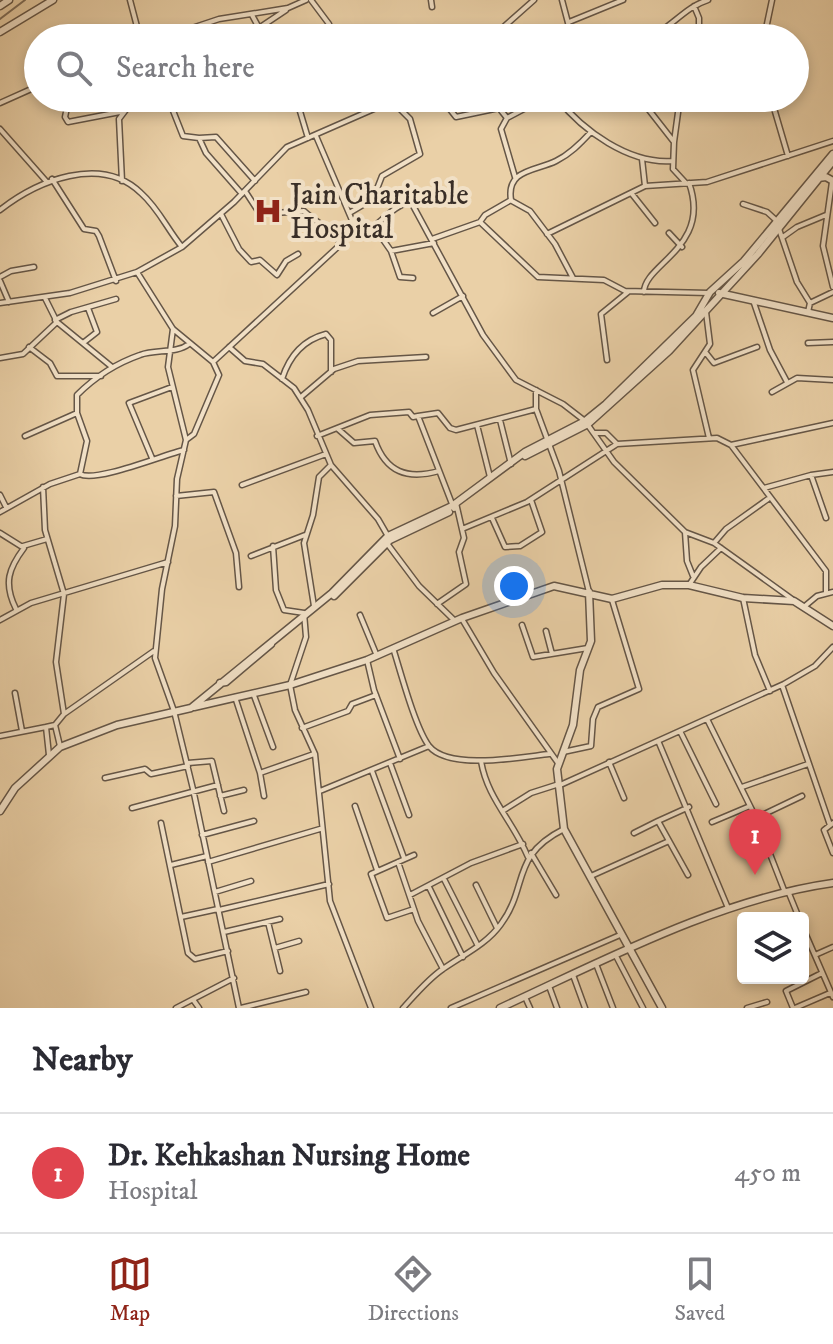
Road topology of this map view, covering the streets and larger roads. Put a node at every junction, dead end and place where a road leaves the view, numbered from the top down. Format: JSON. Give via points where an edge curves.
{"nodes":[{"id":1,"x":9,"y":0,"type":"edge"},
{"id":2,"x":53,"y":0,"type":"edge"},
{"id":3,"x":130,"y":0,"type":"edge"},
{"id":4,"x":309,"y":0,"type":"edge"},
{"id":5,"x":431,"y":0,"type":"edge"},
{"id":6,"x":534,"y":0,"type":"edge"},
{"id":7,"x":562,"y":0,"type":"edge"},
{"id":8,"x":623,"y":0,"type":"edge"},
{"id":9,"x":708,"y":0,"type":"edge"},
{"id":10,"x":772,"y":0,"type":"edge"},
{"id":11,"x":695,"y":3,"type":"edge"},
{"id":12,"x":291,"y":5,"type":"edge"},
{"id":13,"x":0,"y":6,"type":"edge"},
{"id":14,"x":432,"y":7,"type":"dead end"},
{"id":15,"x":252,"y":15,"type":"junction"},
{"id":16,"x":569,"y":22,"type":"joint"},
{"id":17,"x":136,"y":24,"type":"edge"},
{"id":18,"x":204,"y":24,"type":"edge"},
{"id":19,"x":257,"y":24,"type":"edge"},
{"id":20,"x":265,"y":24,"type":"edge"},
{"id":21,"x":329,"y":24,"type":"edge"},
{"id":22,"x":507,"y":24,"type":"edge"},
{"id":23,"x":672,"y":24,"type":"edge"},
{"id":24,"x":699,"y":24,"type":"edge"},
{"id":25,"x":767,"y":24,"type":"edge"},
{"id":26,"x":0,"y":32,"type":"edge"},
{"id":27,"x":24,"y":92,"type":"edge"},
{"id":28,"x":0,"y":103,"type":"edge"},
{"id":29,"x":66,"y":112,"type":"edge"},
{"id":30,"x":174,"y":112,"type":"edge"},
{"id":31,"x":300,"y":112,"type":"edge"},
{"id":32,"x":369,"y":112,"type":"edge"},
{"id":33,"x":403,"y":112,"type":"edge"},
{"id":34,"x":452,"y":112,"type":"edge"},
{"id":35,"x":480,"y":112,"type":"edge"},
{"id":36,"x":502,"y":112,"type":"edge"},
{"id":37,"x":518,"y":112,"type":"edge"},
{"id":38,"x":571,"y":112,"type":"edge"},
{"id":39,"x":651,"y":112,"type":"edge"},
{"id":40,"x":678,"y":112,"type":"edge"},
{"id":41,"x":775,"y":112,"type":"edge"},
{"id":42,"x":120,"y":113,"type":"joint"},
{"id":43,"x":507,"y":118,"type":"junction"},
{"id":44,"x":0,"y":129,"type":"edge"},
{"id":45,"x":591,"y":132,"type":"junction"},
{"id":46,"x":316,"y":136,"type":"junction"},
{"id":47,"x":199,"y":138,"type":"junction"},
{"id":48,"x":308,"y":138,"type":"junction"},
{"id":49,"x":833,"y":141,"type":"edge"},
{"id":50,"x":674,"y":142,"type":"junction"},
{"id":51,"x":833,"y":154,"type":"edge"},
{"id":52,"x":788,"y":156,"type":"junction"},
{"id":53,"x":642,"y":159,"type":"junction"},
{"id":54,"x":672,"y":161,"type":"junction"},
{"id":55,"x":833,"y":161,"type":"edge"},
{"id":56,"x":515,"y":177,"type":"junction"},
{"id":57,"x":818,"y":178,"type":"junction"},
{"id":58,"x":52,"y":179,"type":"junction"},
{"id":59,"x":833,"y":180,"type":"edge"},
{"id":60,"x":46,"y":181,"type":"junction"},
{"id":61,"x":122,"y":181,"type":"junction"},
{"id":62,"x":255,"y":181,"type":"junction"},
{"id":63,"x":687,"y":183,"type":"junction"},
{"id":64,"x":645,"y":186,"type":"junction"},
{"id":65,"x":244,"y":192,"type":"junction"},
{"id":66,"x":632,"y":194,"type":"junction"},
{"id":67,"x":511,"y":200,"type":"junction"},
{"id":68,"x":743,"y":204,"type":"dead end"},
{"id":69,"x":1,"y":208,"type":"edge"},
{"id":70,"x":351,"y":212,"type":"junction"},
{"id":71,"x":221,"y":214,"type":"junction"},
{"id":72,"x":826,"y":215,"type":"junction"},
{"id":73,"x":480,"y":222,"type":"junction"},
{"id":74,"x":655,"y":223,"type":"dead end"},
{"id":75,"x":777,"y":223,"type":"junction"},
{"id":76,"x":355,"y":227,"type":"junction"},
{"id":77,"x":375,"y":228,"type":"junction"},
{"id":78,"x":669,"y":233,"type":"dead end"},
{"id":79,"x":547,"y":234,"type":"junction"},
{"id":80,"x":783,"y":237,"type":"junction"},
{"id":81,"x":337,"y":238,"type":"junction"},
{"id":82,"x":433,"y":241,"type":"junction"},
{"id":83,"x":182,"y":247,"type":"junction"},
{"id":84,"x":682,"y":247,"type":"junction"},
{"id":85,"x":391,"y":251,"type":"junction"},
{"id":86,"x":298,"y":254,"type":"dead end"},
{"id":87,"x":34,"y":267,"type":"dead end"},
{"id":88,"x":137,"y":272,"type":"junction"},
{"id":89,"x":413,"y":278,"type":"dead end"},
{"id":90,"x":573,"y":278,"type":"junction"},
{"id":91,"x":0,"y":279,"type":"edge"},
{"id":92,"x":116,"y":281,"type":"junction"},
{"id":93,"x":629,"y":290,"type":"junction"},
{"id":94,"x":833,"y":290,"type":"edge"},
{"id":95,"x":644,"y":292,"type":"junction"},
{"id":96,"x":710,"y":292,"type":"junction"},
{"id":97,"x":720,"y":293,"type":"junction"},
{"id":98,"x":463,"y":296,"type":"junction"},
{"id":99,"x":45,"y":298,"type":"junction"},
{"id":100,"x":116,"y":299,"type":"dead end"},
{"id":101,"x":753,"y":300,"type":"junction"},
{"id":102,"x":9,"y":302,"type":"junction"},
{"id":103,"x":0,"y":303,"type":"edge"},
{"id":104,"x":810,"y":303,"type":"junction"},
{"id":105,"x":88,"y":308,"type":"junction"},
{"id":106,"x":704,"y":308,"type":"junction"},
{"id":107,"x":808,"y":312,"type":"junction"},
{"id":108,"x":433,"y":313,"type":"dead end"},
{"id":109,"x":833,"y":318,"type":"edge"},
{"id":110,"x":56,"y":321,"type":"junction"},
{"id":111,"x":173,"y":329,"type":"junction"},
{"id":112,"x":833,"y":342,"type":"edge"},
{"id":113,"x":83,"y":343,"type":"junction"},
{"id":114,"x":808,"y":343,"type":"dead end"},
{"id":115,"x":189,"y":344,"type":"junction"},
{"id":116,"x":29,"y":347,"type":"junction"},
{"id":117,"x":229,"y":347,"type":"junction"},
{"id":118,"x":757,"y":347,"type":"dead end"},
{"id":119,"x":169,"y":349,"type":"junction"},
{"id":120,"x":706,"y":353,"type":"junction"},
{"id":121,"x":426,"y":357,"type":"dead end"},
{"id":122,"x":0,"y":358,"type":"edge"},
{"id":123,"x":607,"y":360,"type":"dead end"},
{"id":124,"x":213,"y":362,"type":"junction"},
{"id":125,"x":112,"y":367,"type":"junction"},
{"id":126,"x":331,"y":372,"type":"junction"},
{"id":127,"x":101,"y":376,"type":"junction"},
{"id":128,"x":282,"y":379,"type":"junction"},
{"id":129,"x":833,"y":380,"type":"edge"},
{"id":130,"x":787,"y":382,"type":"junction"},
{"id":131,"x":172,"y":387,"type":"junction"},
{"id":132,"x":536,"y":390,"type":"junction"},
{"id":133,"x":772,"y":392,"type":"dead end"},
{"id":134,"x":301,"y":397,"type":"junction"},
{"id":135,"x":536,"y":409,"type":"junction"},
{"id":136,"x":77,"y":413,"type":"junction"},
{"id":137,"x":418,"y":416,"type":"junction"},
{"id":138,"x":500,"y":420,"type":"junction"},
{"id":139,"x":587,"y":423,"type":"junction"},
{"id":140,"x":833,"y":423,"type":"edge"},
{"id":141,"x":477,"y":425,"type":"junction"},
{"id":142,"x":338,"y":429,"type":"junction"},
{"id":143,"x":594,"y":433,"type":"junction"},
{"id":144,"x":25,"y":436,"type":"dead end"},
{"id":145,"x":317,"y":436,"type":"junction"},
{"id":146,"x":709,"y":438,"type":"junction"},
{"id":147,"x":186,"y":440,"type":"junction"},
{"id":148,"x":548,"y":442,"type":"junction"},
{"id":149,"x":617,"y":444,"type":"junction"},
{"id":150,"x":731,"y":445,"type":"junction"},
{"id":151,"x":184,"y":450,"type":"junction"},
{"id":152,"x":604,"y":451,"type":"junction"},
{"id":153,"x":326,"y":454,"type":"junction"},
{"id":154,"x":152,"y":458,"type":"junction"},
{"id":155,"x":511,"y":463,"type":"junction"},
{"id":156,"x":331,"y":465,"type":"junction"},
{"id":157,"x":439,"y":471,"type":"junction"},
{"id":158,"x":833,"y":472,"type":"edge"},
{"id":159,"x":80,"y":474,"type":"junction"},
{"id":160,"x":811,"y":475,"type":"junction"},
{"id":161,"x":491,"y":477,"type":"junction"},
{"id":162,"x":562,"y":480,"type":"junction"},
{"id":163,"x":242,"y":485,"type":"dead end"},
{"id":164,"x":43,"y":487,"type":"junction"},
{"id":165,"x":763,"y":488,"type":"junction"},
{"id":166,"x":0,"y":495,"type":"edge"},
{"id":167,"x":176,"y":496,"type":"junction"},
{"id":168,"x":768,"y":498,"type":"junction"},
{"id":169,"x":531,"y":500,"type":"junction"},
{"id":170,"x":455,"y":506,"type":"junction"},
{"id":171,"x":6,"y":507,"type":"junction"},
{"id":172,"x":0,"y":512,"type":"edge"},
{"id":173,"x":492,"y":518,"type":"junction"},
{"id":174,"x":826,"y":518,"type":"dead end"},
{"id":175,"x":462,"y":529,"type":"junction"},
{"id":176,"x":685,"y":532,"type":"junction"},
{"id":177,"x":0,"y":533,"type":"edge"},
{"id":178,"x":305,"y":535,"type":"junction"},
{"id":179,"x":47,"y":539,"type":"junction"},
{"id":180,"x":387,"y":539,"type":"junction"},
{"id":181,"x":714,"y":543,"type":"junction"},
{"id":182,"x":23,"y":546,"type":"junction"},
{"id":183,"x":273,"y":546,"type":"junction"},
{"id":184,"x":721,"y":547,"type":"junction"},
{"id":185,"x":251,"y":556,"type":"dead end"},
{"id":186,"x":168,"y":562,"type":"junction"},
{"id":187,"x":833,"y":568,"type":"edge"},
{"id":188,"x":826,"y":571,"type":"junction"},
{"id":189,"x":693,"y":576,"type":"junction"},
{"id":190,"x":689,"y":585,"type":"junction"},
{"id":191,"x":239,"y":587,"type":"dead end"},
{"id":192,"x":589,"y":592,"type":"junction"},
{"id":193,"x":826,"y":592,"type":"junction"},
{"id":194,"x":833,"y":592,"type":"edge"},
{"id":195,"x":64,"y":594,"type":"junction"},
{"id":196,"x":743,"y":598,"type":"junction"},
{"id":197,"x":612,"y":599,"type":"junction"},
{"id":198,"x":794,"y":601,"type":"junction"},
{"id":199,"x":437,"y":604,"type":"junction"},
{"id":200,"x":314,"y":606,"type":"junction"},
{"id":201,"x":805,"y":606,"type":"junction"},
{"id":202,"x":16,"y":609,"type":"junction"},
{"id":203,"x":304,"y":615,"type":"junction"},
{"id":204,"x":360,"y":615,"type":"dead end"},
{"id":205,"x":0,"y":620,"type":"edge"},
{"id":206,"x":459,"y":620,"type":"junction"},
{"id":207,"x":522,"y":625,"type":"dead end"},
{"id":208,"x":833,"y":626,"type":"edge"},
{"id":209,"x":546,"y":631,"type":"dead end"},
{"id":210,"x":833,"y":647,"type":"edge"},
{"id":211,"x":393,"y":648,"type":"junction"},
{"id":212,"x":589,"y":648,"type":"junction"},
{"id":213,"x":155,"y":650,"type":"junction"},
{"id":214,"x":552,"y":654,"type":"junction"},
{"id":215,"x":377,"y":656,"type":"junction"},
{"id":216,"x":367,"y":660,"type":"junction"},
{"id":217,"x":290,"y":685,"type":"junction"},
{"id":218,"x":782,"y":685,"type":"junction"},
{"id":219,"x":770,"y":691,"type":"junction"},
{"id":220,"x":15,"y":693,"type":"dead end"},
{"id":221,"x":253,"y":693,"type":"junction"},
{"id":222,"x":376,"y":695,"type":"junction"},
{"id":223,"x":235,"y":697,"type":"junction"},
{"id":224,"x":191,"y":708,"type":"junction"},
{"id":225,"x":174,"y":711,"type":"junction"},
{"id":226,"x":64,"y":714,"type":"junction"},
{"id":227,"x":707,"y":719,"type":"junction"},
{"id":228,"x":55,"y":725,"type":"junction"},
{"id":229,"x":46,"y":727,"type":"junction"},
{"id":230,"x":302,"y":728,"type":"junction"},
{"id":231,"x":22,"y":731,"type":"junction"},
{"id":232,"x":680,"y":731,"type":"junction"},
{"id":233,"x":0,"y":736,"type":"edge"},
{"id":234,"x":659,"y":742,"type":"junction"},
{"id":235,"x":429,"y":746,"type":"junction"},
{"id":236,"x":60,"y":747,"type":"junction"},
{"id":237,"x":273,"y":747,"type":"dead end"},
{"id":238,"x":563,"y":752,"type":"junction"},
{"id":239,"x":315,"y":754,"type":"junction"},
{"id":240,"x":549,"y":754,"type":"junction"},
{"id":241,"x":49,"y":755,"type":"junction"},
{"id":242,"x":400,"y":759,"type":"junction"},
{"id":243,"x":481,"y":760,"type":"junction"},
{"id":244,"x":609,"y":762,"type":"junction"},
{"id":245,"x":390,"y":763,"type":"junction"},
{"id":246,"x":558,"y":763,"type":"junction"},
{"id":247,"x":187,"y":764,"type":"junction"},
{"id":248,"x":808,"y":764,"type":"junction"},
{"id":249,"x":372,"y":771,"type":"junction"},
{"id":250,"x":260,"y":773,"type":"junction"},
{"id":251,"x":105,"y":778,"type":"dead end"},
{"id":252,"x":218,"y":785,"type":"junction"},
{"id":253,"x":556,"y":786,"type":"junction"},
{"id":254,"x":742,"y":788,"type":"junction"},
{"id":255,"x":244,"y":790,"type":"dead end"},
{"id":256,"x":320,"y":791,"type":"junction"},
{"id":257,"x":194,"y":792,"type":"junction"},
{"id":258,"x":220,"y":796,"type":"junction"},
{"id":259,"x":264,"y":796,"type":"dead end"},
{"id":260,"x":802,"y":796,"type":"dead end"},
{"id":261,"x":624,"y":798,"type":"dead end"},
{"id":262,"x":716,"y":804,"type":"dead end"},
{"id":263,"x":1,"y":806,"type":"edge"},
{"id":264,"x":355,"y":806,"type":"dead end"},
{"id":265,"x":750,"y":806,"type":"junction"},
{"id":266,"x":689,"y":807,"type":"junction"},
{"id":267,"x":132,"y":808,"type":"dead end"},
{"id":268,"x":504,"y":810,"type":"junction"},
{"id":269,"x":224,"y":811,"type":"dead end"},
{"id":270,"x":409,"y":815,"type":"dead end"},
{"id":271,"x":756,"y":818,"type":"junction"},
{"id":272,"x":254,"y":821,"type":"dead end"},
{"id":273,"x":658,"y":821,"type":"junction"},
{"id":274,"x":712,"y":822,"type":"dead end"},
{"id":275,"x":161,"y":823,"type":"dead end"},
{"id":276,"x":831,"y":824,"type":"edge"},
{"id":277,"x":320,"y":829,"type":"junction"},
{"id":278,"x":564,"y":829,"type":"junction"},
{"id":279,"x":634,"y":833,"type":"dead end"},
{"id":280,"x":202,"y":835,"type":"junction"},
{"id":281,"x":669,"y":841,"type":"junction"},
{"id":282,"x":523,"y":844,"type":"junction"},
{"id":283,"x":833,"y":853,"type":"edge"},
{"id":284,"x":414,"y":855,"type":"dead end"},
{"id":285,"x":530,"y":855,"type":"junction"},
{"id":286,"x":207,"y":856,"type":"junction"},
{"id":287,"x":405,"y":859,"type":"junction"},
{"id":288,"x":208,"y":862,"type":"junction"},
{"id":289,"x":398,"y":862,"type":"junction"},
{"id":290,"x":171,"y":865,"type":"junction"},
{"id":291,"x":377,"y":870,"type":"junction"},
{"id":292,"x":688,"y":875,"type":"dead end"},
{"id":293,"x":591,"y":876,"type":"junction"},
{"id":294,"x":444,"y":879,"type":"junction"},
{"id":295,"x":251,"y":881,"type":"dead end"},
{"id":296,"x":833,"y":883,"type":"edge"},
{"id":297,"x":329,"y":884,"type":"junction"},
{"id":298,"x":476,"y":885,"type":"dead end"},
{"id":299,"x":429,"y":886,"type":"junction"},
{"id":300,"x":786,"y":889,"type":"junction"},
{"id":301,"x":215,"y":892,"type":"junction"},
{"id":302,"x":410,"y":895,"type":"junction"},
{"id":303,"x":556,"y":895,"type":"dead end"},
{"id":304,"x":414,"y":909,"type":"junction"},
{"id":305,"x":219,"y":910,"type":"junction"},
{"id":306,"x":729,"y":910,"type":"junction"},
{"id":307,"x":796,"y":912,"type":"edge"},
{"id":308,"x":181,"y":917,"type":"junction"},
{"id":309,"x":280,"y":919,"type":"dead end"},
{"id":310,"x":268,"y":922,"type":"junction"},
{"id":311,"x":497,"y":928,"type":"junction"},
{"id":312,"x":224,"y":932,"type":"junction"},
{"id":313,"x":623,"y":934,"type":"junction"},
{"id":314,"x":299,"y":941,"type":"dead end"},
{"id":315,"x":809,"y":942,"type":"edge"},
{"id":316,"x":478,"y":946,"type":"junction"},
{"id":317,"x":833,"y":947,"type":"edge"},
{"id":318,"x":274,"y":948,"type":"junction"},
{"id":319,"x":630,"y":949,"type":"junction"},
{"id":320,"x":228,"y":951,"type":"junction"},
{"id":321,"x":815,"y":955,"type":"junction"},
{"id":322,"x":616,"y":956,"type":"junction"},
{"id":323,"x":463,"y":957,"type":"junction"},
{"id":324,"x":596,"y":964,"type":"junction"},
{"id":325,"x":443,"y":969,"type":"junction"},
{"id":326,"x":280,"y":971,"type":"dead end"},
{"id":327,"x":822,"y":973,"type":"junction"},
{"id":328,"x":573,"y":975,"type":"junction"},
{"id":329,"x":234,"y":978,"type":"junction"},
{"id":330,"x":549,"y":986,"type":"junction"},
{"id":331,"x":306,"y":992,"type":"dead end"},
{"id":332,"x":832,"y":995,"type":"edge"},
{"id":333,"x":525,"y":997,"type":"junction"},
{"id":334,"x":194,"y":1001,"type":"junction"},
{"id":335,"x":767,"y":1002,"type":"dead end"},
{"id":336,"x":176,"y":1008,"type":"edge"},
{"id":337,"x":199,"y":1008,"type":"edge"},
{"id":338,"x":240,"y":1008,"type":"edge"},
{"id":339,"x":371,"y":1008,"type":"edge"},
{"id":340,"x":403,"y":1008,"type":"edge"},
{"id":341,"x":451,"y":1008,"type":"edge"},
{"id":342,"x":501,"y":1008,"type":"edge"},
{"id":343,"x":530,"y":1008,"type":"edge"},
{"id":344,"x":557,"y":1008,"type":"edge"},
{"id":345,"x":585,"y":1008,"type":"edge"},
{"id":346,"x":613,"y":1008,"type":"edge"},
{"id":347,"x":643,"y":1008,"type":"edge"},
{"id":348,"x":662,"y":1008,"type":"edge"},
{"id":349,"x":747,"y":1008,"type":"edge"},
{"id":350,"x":794,"y":1008,"type":"edge"}],
"edges":[{"from":1,"to":13,"type":"street"},
{"from":2,"to":26,"type":"street"},
{"from":3,"to":17,"type":"street"},
{"from":4,"to":12,"type":"street"},
{"from":4,"to":21,"type":"street"},
{"from":5,"to":14,"type":"street"},
{"from":6,"to":22,"type":"street"},
{"from":7,"to":16,"type":"street"},
{"from":8,"to":16,"type":"street"},
{"from":9,"to":11,"type":"street"},
{"from":10,"to":25,"type":"street"},
{"from":11,"to":23,"type":"street"},
{"from":11,"to":24,"type":"street"},
{"from":12,"to":15,"type":"street"},
{"from":12,"to":20,"type":"street"},
{"from":15,"to":18,"type":"street"},
{"from":15,"to":19,"type":"street"},
{"from":27,"to":28,"type":"street"},
{"from":29,"to":42,"type":"street","via":[[68,122]]},
{"from":30,"to":47,"type":"street","via":[[183,136]]},
{"from":31,"to":48,"type":"street"},
{"from":32,"to":46,"type":"street"},
{"from":33,"to":70,"type":"street","via":[[420,154],[382,176],[373,199]]},
{"from":34,"to":35,"type":"street","via":[[456,117]]},
{"from":36,"to":43,"type":"street"},
{"from":37,"to":43,"type":"street"},
{"from":38,"to":45,"type":"street"},
{"from":39,"to":50,"type":"street"},
{"from":40,"to":50,"type":"street"},
{"from":41,"to":52,"type":"street"},
{"from":42,"to":61,"type":"street"},
{"from":43,"to":56,"type":"street","via":[[501,133]]},
{"from":44,"to":60,"type":"street"},
{"from":45,"to":53,"type":"street"},
{"from":45,"to":56,"type":"street","via":[[571,152]]},
{"from":46,"to":48,"type":"street"},
{"from":46,"to":70,"type":"street"},
{"from":47,"to":62,"type":"street","via":[[216,137]]},
{"from":47,"to":65,"type":"street","via":[[206,153]]},
{"from":48,"to":62,"type":"street","via":[[287,147]]},
{"from":49,"to":52,"type":"street"},
{"from":50,"to":54,"type":"street"},
{"from":51,"to":75,"type":"street"},
{"from":52,"to":63,"type":"street","via":[[707,182]]},
{"from":53,"to":54,"type":"street"},
{"from":53,"to":64,"type":"street"},
{"from":54,"to":63,"type":"street"},
{"from":55,"to":57,"type":"street"},
{"from":56,"to":67,"type":"street"},
{"from":57,"to":59,"type":"street"},
{"from":57,"to":75,"type":"street"},
{"from":58,"to":60,"type":"street"},
{"from":58,"to":61,"type":"street","via":[[82,174]]},
{"from":58,"to":92,"type":"street","via":[[84,229],[96,231]]},
{"from":59,"to":72,"type":"street"},
{"from":60,"to":69,"type":"street"},
{"from":61,"to":83,"type":"street","via":[[153,205]]},
{"from":62,"to":65,"type":"street"},
{"from":63,"to":64,"type":"street"},
{"from":63,"to":84,"type":"street","via":[[694,202]]},
{"from":64,"to":66,"type":"street"},
{"from":65,"to":71,"type":"street"},
{"from":65,"to":81,"type":"street","via":[[260,214],[304,211]]},
{"from":66,"to":74,"type":"street"},
{"from":66,"to":79,"type":"street"},
{"from":67,"to":73,"type":"street"},
{"from":67,"to":79,"type":"street","via":[[530,211]]},
{"from":68,"to":75,"type":"street","via":[[767,212]]},
{"from":70,"to":76,"type":"street"},
{"from":71,"to":83,"type":"street"},
{"from":71,"to":86,"type":"street","via":[[251,262],[260,260],[277,275]]},
{"from":72,"to":80,"type":"street"},
{"from":72,"to":94,"type":"street","via":[[824,255]]},
{"from":73,"to":82,"type":"street"},
{"from":73,"to":90,"type":"street","via":[[535,276]]},
{"from":75,"to":80,"type":"street"},
{"from":75,"to":96,"type":"street"},
{"from":75,"to":97,"type":"street","via":[[758,254]]},
{"from":76,"to":77,"type":"street","via":[[362,235]]},
{"from":76,"to":81,"type":"street"},
{"from":77,"to":82,"type":"street","via":[[411,202]]},
{"from":77,"to":85,"type":"street"},
{"from":78,"to":84,"type":"street"},
{"from":79,"to":90,"type":"street"},
{"from":80,"to":104,"type":"street","via":[[797,282]]},
{"from":81,"to":117,"type":"street","via":[[339,247]]},
{"from":82,"to":85,"type":"street"},
{"from":82,"to":98,"type":"street"},
{"from":83,"to":88,"type":"street"},
{"from":84,"to":95,"type":"street","via":[[645,283]]},
{"from":85,"to":89,"type":"street","via":[[400,277]]},
{"from":87,"to":91,"type":"street"},
{"from":88,"to":92,"type":"street"},
{"from":88,"to":111,"type":"street"},
{"from":90,"to":93,"type":"street","via":[[604,280]]},
{"from":91,"to":102,"type":"street"},
{"from":92,"to":99,"type":"street"},
{"from":93,"to":95,"type":"street"},
{"from":93,"to":123,"type":"street","via":[[601,314]]},
{"from":94,"to":104,"type":"street"},
{"from":95,"to":96,"type":"street"},
{"from":96,"to":97,"type":"street"},
{"from":96,"to":106,"type":"street"},
{"from":97,"to":101,"type":"street"},
{"from":97,"to":106,"type":"street"},
{"from":98,"to":108,"type":"street"},
{"from":98,"to":132,"type":"street","via":[[508,371]]},
{"from":99,"to":102,"type":"street"},
{"from":99,"to":110,"type":"street"},
{"from":100,"to":105,"type":"street"},
{"from":101,"to":107,"type":"street"},
{"from":101,"to":130,"type":"street"},
{"from":102,"to":103,"type":"street"},
{"from":104,"to":107,"type":"street"},
{"from":105,"to":110,"type":"street"},
{"from":105,"to":113,"type":"street","via":[[96,334]]},
{"from":106,"to":120,"type":"street","via":[[711,339]]},
{"from":106,"to":139,"type":"street"},
{"from":107,"to":109,"type":"street"},
{"from":110,"to":113,"type":"street"},
{"from":110,"to":116,"type":"street"},
{"from":111,"to":115,"type":"street"},
{"from":111,"to":119,"type":"street"},
{"from":112,"to":114,"type":"street"},
{"from":113,"to":125,"type":"street"},
{"from":115,"to":119,"type":"street"},
{"from":115,"to":124,"type":"street"},
{"from":116,"to":122,"type":"street","via":[[20,355]]},
{"from":116,"to":127,"type":"street","via":[[57,376]]},
{"from":117,"to":124,"type":"street"},
{"from":117,"to":128,"type":"street"},
{"from":118,"to":120,"type":"street","via":[[714,363]]},
{"from":119,"to":125,"type":"street"},
{"from":119,"to":131,"type":"street"},
{"from":120,"to":146,"type":"street","via":[[693,370]]},
{"from":121,"to":126,"type":"street","via":[[358,361]]},
{"from":124,"to":147,"type":"street","via":[[219,375],[194,434]]},
{"from":125,"to":127,"type":"street"},
{"from":126,"to":128,"type":"street","via":[[331,340],[326,334],[293,354]]},
{"from":126,"to":134,"type":"street"},
{"from":127,"to":136,"type":"street","via":[[77,395]]},
{"from":128,"to":134,"type":"street"},
{"from":129,"to":130,"type":"street","via":[[803,377]]},
{"from":130,"to":133,"type":"street"},
{"from":131,"to":147,"type":"street"},
{"from":131,"to":154,"type":"street","via":[[129,403]]},
{"from":132,"to":135,"type":"street"},
{"from":132,"to":139,"type":"street"},
{"from":134,"to":145,"type":"street"},
{"from":135,"to":138,"type":"street"},
{"from":135,"to":148,"type":"street"},
{"from":136,"to":144,"type":"street"},
{"from":136,"to":159,"type":"street","via":[[87,441]]},
{"from":137,"to":141,"type":"street","via":[[438,413],[452,430]]},
{"from":137,"to":142,"type":"street","via":[[370,415]]},
{"from":137,"to":157,"type":"street"},
{"from":138,"to":141,"type":"street"},
{"from":138,"to":155,"type":"street"},
{"from":139,"to":143,"type":"street"},
{"from":139,"to":148,"type":"street"},
{"from":140,"to":150,"type":"street"},
{"from":141,"to":161,"type":"street"},
{"from":142,"to":145,"type":"street"},
{"from":142,"to":157,"type":"street","via":[[354,443],[375,441],[392,469],[413,477]]},
{"from":143,"to":149,"type":"street","via":[[606,433]]},
{"from":143,"to":152,"type":"street"},
{"from":145,"to":153,"type":"street"},
{"from":146,"to":149,"type":"street"},
{"from":146,"to":150,"type":"street"},
{"from":147,"to":151,"type":"street"},
{"from":148,"to":155,"type":"street"},
{"from":148,"to":162,"type":"street"},
{"from":149,"to":152,"type":"street"},
{"from":150,"to":165,"type":"street"},
{"from":151,"to":154,"type":"street"},
{"from":151,"to":167,"type":"street"},
{"from":152,"to":162,"type":"street"},
{"from":152,"to":176,"type":"street"},
{"from":153,"to":156,"type":"street"},
{"from":153,"to":163,"type":"street"},
{"from":154,"to":159,"type":"street","via":[[116,471]]},
{"from":155,"to":161,"type":"street"},
{"from":156,"to":178,"type":"street","via":[[319,477]]},
{"from":156,"to":180,"type":"street","via":[[378,519]]},
{"from":157,"to":170,"type":"street"},
{"from":158,"to":160,"type":"street"},
{"from":159,"to":164,"type":"street"},
{"from":160,"to":165,"type":"street"},
{"from":160,"to":174,"type":"street"},
{"from":161,"to":170,"type":"street"},
{"from":162,"to":169,"type":"street"},
{"from":162,"to":192,"type":"street"},
{"from":164,"to":171,"type":"street"},
{"from":164,"to":179,"type":"street"},
{"from":165,"to":168,"type":"street"},
{"from":166,"to":171,"type":"street"},
{"from":167,"to":186,"type":"street"},
{"from":167,"to":191,"type":"street","via":[[214,492],[236,553]]},
{"from":168,"to":181,"type":"street"},
{"from":168,"to":188,"type":"street"},
{"from":169,"to":173,"type":"street"},
{"from":169,"to":173,"type":"street","via":[[542,532],[520,546],[505,547]]},
{"from":170,"to":175,"type":"street"},
{"from":170,"to":180,"type":"street"},
{"from":171,"to":172,"type":"street"},
{"from":173,"to":175,"type":"street"},
{"from":175,"to":199,"type":"street","via":[[459,552],[466,584]]},
{"from":176,"to":181,"type":"street"},
{"from":176,"to":189,"type":"street"},
{"from":177,"to":182,"type":"street"},
{"from":178,"to":183,"type":"street"},
{"from":178,"to":200,"type":"street"},
{"from":179,"to":182,"type":"street"},
{"from":179,"to":195,"type":"street"},
{"from":180,"to":199,"type":"street","via":[[404,569]]},
{"from":180,"to":200,"type":"street"},
{"from":180,"to":203,"type":"street","via":[[340,591]]},
{"from":181,"to":184,"type":"street"},
{"from":182,"to":202,"type":"street","via":[[11,564],[9,589]]},
{"from":183,"to":185,"type":"street"},
{"from":183,"to":203,"type":"street","via":[[276,590],[283,608]]},
{"from":184,"to":189,"type":"street"},
{"from":184,"to":198,"type":"street"},
{"from":186,"to":195,"type":"street"},
{"from":186,"to":213,"type":"street"},
{"from":187,"to":188,"type":"street"},
{"from":188,"to":193,"type":"street"},
{"from":189,"to":190,"type":"street"},
{"from":190,"to":196,"type":"street"},
{"from":190,"to":197,"type":"street","via":[[662,585]]},
{"from":192,"to":197,"type":"street"},
{"from":192,"to":206,"type":"street","via":[[554,586]]},
{"from":192,"to":212,"type":"street"},
{"from":193,"to":194,"type":"street"},
{"from":193,"to":201,"type":"street"},
{"from":195,"to":202,"type":"street"},
{"from":195,"to":226,"type":"street","via":[[56,662]]},
{"from":196,"to":198,"type":"street"},
{"from":196,"to":219,"type":"street","via":[[755,655]]},
{"from":197,"to":238,"type":"street","via":[[639,689],[598,707],[591,746]]},
{"from":198,"to":201,"type":"street"},
{"from":199,"to":206,"type":"street"},
{"from":200,"to":203,"type":"street"},
{"from":201,"to":208,"type":"street"},
{"from":202,"to":205,"type":"street"},
{"from":203,"to":217,"type":"street","via":[[306,637]]},
{"from":203,"to":224,"type":"street"},
{"from":204,"to":215,"type":"street"},
{"from":206,"to":211,"type":"street"},
{"from":206,"to":240,"type":"street"},
{"from":207,"to":214,"type":"street","via":[[533,657]]},
{"from":209,"to":214,"type":"street"},
{"from":210,"to":218,"type":"street","via":[[815,666]]},
{"from":211,"to":215,"type":"street"},
{"from":211,"to":235,"type":"street"},
{"from":212,"to":214,"type":"street"},
{"from":212,"to":238,"type":"street"},
{"from":213,"to":225,"type":"street"},
{"from":213,"to":226,"type":"street"},
{"from":215,"to":216,"type":"street"},
{"from":216,"to":217,"type":"street"},
{"from":216,"to":222,"type":"street"},
{"from":217,"to":221,"type":"street"},
{"from":217,"to":230,"type":"street"},
{"from":218,"to":219,"type":"street"},
{"from":218,"to":248,"type":"street"},
{"from":219,"to":227,"type":"street"},
{"from":220,"to":231,"type":"street"},
{"from":221,"to":223,"type":"street"},
{"from":221,"to":237,"type":"street"},
{"from":222,"to":230,"type":"street"},
{"from":222,"to":242,"type":"street"},
{"from":223,"to":224,"type":"street"},
{"from":223,"to":250,"type":"street"},
{"from":224,"to":225,"type":"street"},
{"from":225,"to":236,"type":"street"},
{"from":225,"to":247,"type":"street"},
{"from":226,"to":228,"type":"street"},
{"from":227,"to":232,"type":"street"},
{"from":227,"to":254,"type":"street"},
{"from":228,"to":229,"type":"street"},
{"from":228,"to":236,"type":"street"},
{"from":229,"to":231,"type":"street"},
{"from":229,"to":241,"type":"street"},
{"from":230,"to":239,"type":"street"},
{"from":231,"to":233,"type":"street"},
{"from":232,"to":234,"type":"street"},
{"from":232,"to":262,"type":"street"},
{"from":234,"to":244,"type":"street"},
{"from":234,"to":266,"type":"street"},
{"from":235,"to":242,"type":"street"},
{"from":235,"to":243,"type":"street","via":[[444,755]]},
{"from":236,"to":241,"type":"street"},
{"from":238,"to":246,"type":"street"},
{"from":239,"to":250,"type":"street"},
{"from":239,"to":256,"type":"street"},
{"from":240,"to":243,"type":"street"},
{"from":240,"to":246,"type":"street"},
{"from":241,"to":263,"type":"street"},
{"from":242,"to":245,"type":"street"},
{"from":243,"to":268,"type":"street","via":[[487,787]]},
{"from":244,"to":253,"type":"street"},
{"from":244,"to":261,"type":"street"},
{"from":245,"to":249,"type":"street"},
{"from":245,"to":270,"type":"street"},
{"from":246,"to":253,"type":"street"},
{"from":247,"to":251,"type":"street"},
{"from":247,"to":252,"type":"street","via":[[210,759]]},
{"from":247,"to":257,"type":"street"},
{"from":248,"to":254,"type":"street"},
{"from":248,"to":276,"type":"street"},
{"from":249,"to":256,"type":"street"},
{"from":249,"to":287,"type":"street"},
{"from":250,"to":259,"type":"street"},
{"from":252,"to":257,"type":"street"},
{"from":252,"to":258,"type":"street"},
{"from":253,"to":268,"type":"street","via":[[531,793]]},
{"from":253,"to":278,"type":"street"},
{"from":254,"to":265,"type":"street"},
{"from":255,"to":258,"type":"street"},
{"from":256,"to":277,"type":"street"},
{"from":257,"to":267,"type":"street"},
{"from":257,"to":280,"type":"street"},
{"from":258,"to":269,"type":"street"},
{"from":260,"to":271,"type":"street"},
{"from":264,"to":291,"type":"street"},
{"from":265,"to":271,"type":"street"},
{"from":265,"to":274,"type":"street"},
{"from":266,"to":273,"type":"street"},
{"from":266,"to":306,"type":"street"},
{"from":268,"to":282,"type":"street"},
{"from":271,"to":300,"type":"street"},
{"from":272,"to":280,"type":"street"},
{"from":273,"to":279,"type":"street"},
{"from":273,"to":281,"type":"street"},
{"from":275,"to":290,"type":"street"},
{"from":276,"to":283,"type":"street","via":[[824,830]]},
{"from":277,"to":288,"type":"street"},
{"from":277,"to":297,"type":"street"},
{"from":278,"to":285,"type":"street"},
{"from":278,"to":293,"type":"street"},
{"from":280,"to":286,"type":"street"},
{"from":281,"to":292,"type":"street"},
{"from":281,"to":293,"type":"street"},
{"from":282,"to":285,"type":"street"},
{"from":282,"to":294,"type":"street"},
{"from":284,"to":287,"type":"street"},
{"from":285,"to":303,"type":"street"},
{"from":285,"to":311,"type":"street"},
{"from":286,"to":288,"type":"street"},
{"from":286,"to":290,"type":"street"},
{"from":287,"to":289,"type":"street"},
{"from":288,"to":301,"type":"street"},
{"from":289,"to":291,"type":"street"},
{"from":289,"to":302,"type":"street"},
{"from":290,"to":308,"type":"street"},
{"from":291,"to":304,"type":"street","via":[[371,874],[387,918]]},
{"from":293,"to":313,"type":"street"},
{"from":294,"to":299,"type":"street"},
{"from":294,"to":316,"type":"street"},
{"from":295,"to":301,"type":"street"},
{"from":296,"to":300,"type":"street"},
{"from":297,"to":305,"type":"street"},
{"from":297,"to":339,"type":"street","via":[[330,901]]},
{"from":298,"to":311,"type":"street"},
{"from":299,"to":302,"type":"street"},
{"from":299,"to":323,"type":"street"},
{"from":300,"to":306,"type":"street"},
{"from":300,"to":307,"type":"street"},
{"from":301,"to":305,"type":"street"},
{"from":302,"to":304,"type":"street"},
{"from":304,"to":325,"type":"street"},
{"from":305,"to":308,"type":"street"},
{"from":305,"to":312,"type":"street"},
{"from":306,"to":319,"type":"street"},
{"from":308,"to":320,"type":"street","via":[[192,958]]},
{"from":309,"to":310,"type":"street"},
{"from":310,"to":312,"type":"street"},
{"from":310,"to":318,"type":"street"},
{"from":311,"to":316,"type":"street"},
{"from":312,"to":320,"type":"street"},
{"from":313,"to":319,"type":"street"},
{"from":313,"to":341,"type":"street"},
{"from":314,"to":318,"type":"street"},
{"from":315,"to":321,"type":"street"},
{"from":316,"to":323,"type":"street"},
{"from":317,"to":321,"type":"street"},
{"from":318,"to":326,"type":"street"},
{"from":319,"to":322,"type":"street"},
{"from":319,"to":348,"type":"street"},
{"from":320,"to":329,"type":"street"},
{"from":321,"to":327,"type":"street"},
{"from":322,"to":324,"type":"street"},
{"from":322,"to":347,"type":"street"},
{"from":323,"to":325,"type":"street"},
{"from":324,"to":328,"type":"street"},
{"from":324,"to":346,"type":"street"},
{"from":325,"to":340,"type":"street"},
{"from":327,"to":332,"type":"street"},
{"from":327,"to":350,"type":"street","via":[[786,991]]},
{"from":328,"to":330,"type":"street"},
{"from":328,"to":345,"type":"street"},
{"from":329,"to":334,"type":"street"},
{"from":329,"to":338,"type":"street"},
{"from":330,"to":333,"type":"street"},
{"from":330,"to":344,"type":"street"},
{"from":331,"to":338,"type":"street"},
{"from":332,"to":350,"type":"street"},
{"from":333,"to":342,"type":"street"},
{"from":333,"to":343,"type":"street"},
{"from":334,"to":336,"type":"street"},
{"from":334,"to":337,"type":"street"},
{"from":335,"to":349,"type":"street"}]}
